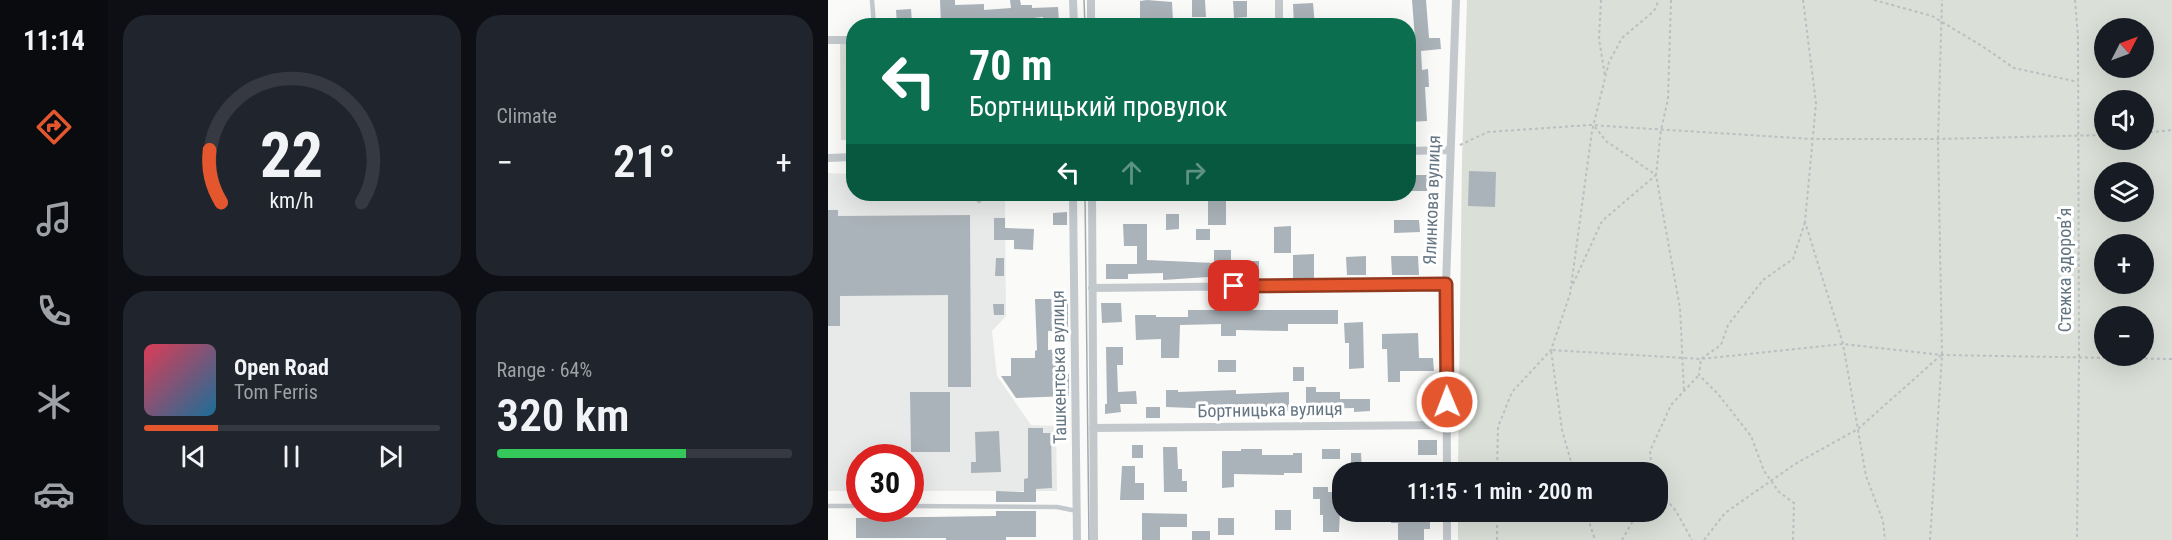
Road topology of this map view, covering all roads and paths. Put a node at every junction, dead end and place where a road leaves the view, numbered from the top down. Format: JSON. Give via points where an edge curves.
{"nodes":[{"id":1,"x":872,"y":0,"type":"edge"},
{"id":2,"x":1073,"y":0,"type":"edge"},
{"id":3,"x":1090,"y":0,"type":"edge"},
{"id":4,"x":1279,"y":0,"type":"edge"},
{"id":5,"x":1456,"y":0,"type":"edge"},
{"id":6,"x":1601,"y":0,"type":"edge"},
{"id":7,"x":1659,"y":0,"type":"edge"},
{"id":8,"x":1671,"y":0,"type":"edge"},
{"id":9,"x":1803,"y":0,"type":"edge"},
{"id":10,"x":1874,"y":0,"type":"edge"},
{"id":11,"x":1942,"y":0,"type":"edge"},
{"id":12,"x":2075,"y":0,"type":"edge"},
{"id":13,"x":873,"y":18,"type":"edge"},
{"id":14,"x":1074,"y":18,"type":"edge"},
{"id":15,"x":1091,"y":18,"type":"edge"},
{"id":16,"x":1279,"y":18,"type":"edge"},
{"id":17,"x":1941,"y":21,"type":"junction"},
{"id":18,"x":828,"y":40,"type":"edge"},
{"id":19,"x":846,"y":40,"type":"edge"},
{"id":20,"x":1605,"y":79,"type":"junction"},
{"id":21,"x":2078,"y":82,"type":"junction"},
{"id":22,"x":1594,"y":126,"type":"junction"},
{"id":23,"x":1661,"y":130,"type":"junction"},
{"id":24,"x":2172,"y":130,"type":"edge"},
{"id":25,"x":2154,"y":132,"type":"edge"},
{"id":26,"x":2094,"y":135,"type":"edge"},
{"id":27,"x":2078,"y":136,"type":"junction"},
{"id":28,"x":1812,"y":139,"type":"junction"},
{"id":29,"x":1938,"y":139,"type":"junction"},
{"id":30,"x":1449,"y":150,"type":"junction"},
{"id":31,"x":1416,"y":151,"type":"edge"},
{"id":32,"x":846,"y":157,"type":"edge"},
{"id":33,"x":828,"y":158,"type":"edge"},
{"id":34,"x":1656,"y":175,"type":"junction"},
{"id":35,"x":1073,"y":201,"type":"edge"},
{"id":36,"x":1092,"y":201,"type":"edge"},
{"id":37,"x":1805,"y":222,"type":"junction"},
{"id":38,"x":1446,"y":284,"type":"junction"},
{"id":39,"x":1571,"y":287,"type":"junction"},
{"id":40,"x":1092,"y":288,"type":"junction"},
{"id":41,"x":1843,"y":344,"type":"junction"},
{"id":42,"x":1551,"y":350,"type":"junction"},
{"id":43,"x":1942,"y":355,"type":"junction"},
{"id":44,"x":1683,"y":358,"type":"junction"},
{"id":45,"x":2079,"y":358,"type":"junction"},
{"id":46,"x":1701,"y":359,"type":"junction"},
{"id":47,"x":2172,"y":359,"type":"edge"},
{"id":48,"x":1699,"y":375,"type":"junction"},
{"id":49,"x":1684,"y":390,"type":"junction"},
{"id":50,"x":1447,"y":425,"type":"junction"},
{"id":51,"x":1093,"y":428,"type":"junction"},
{"id":52,"x":1858,"y":429,"type":"junction"},
{"id":53,"x":1447,"y":462,"type":"edge"},
{"id":54,"x":1497,"y":462,"type":"edge"},
{"id":55,"x":1572,"y":462,"type":"edge"},
{"id":56,"x":1651,"y":462,"type":"edge"},
{"id":57,"x":1771,"y":481,"type":"junction"},
{"id":58,"x":1668,"y":502,"type":"edge"},
{"id":59,"x":828,"y":506,"type":"edge"},
{"id":60,"x":846,"y":506,"type":"edge"},
{"id":61,"x":924,"y":506,"type":"edge"},
{"id":62,"x":1077,"y":511,"type":"junction"},
{"id":63,"x":1447,"y":522,"type":"edge"},
{"id":64,"x":1497,"y":522,"type":"edge"},
{"id":65,"x":1589,"y":522,"type":"edge"},
{"id":66,"x":1632,"y":522,"type":"edge"},
{"id":67,"x":1077,"y":540,"type":"edge"},
{"id":68,"x":1094,"y":540,"type":"edge"},
{"id":69,"x":1447,"y":540,"type":"edge"},
{"id":70,"x":1497,"y":540,"type":"edge"},
{"id":71,"x":1595,"y":540,"type":"edge"},
{"id":72,"x":1622,"y":540,"type":"edge"},
{"id":73,"x":1692,"y":540,"type":"edge"},
{"id":74,"x":1704,"y":540,"type":"edge"},
{"id":75,"x":1793,"y":540,"type":"edge"},
{"id":76,"x":1885,"y":540,"type":"edge"},
{"id":77,"x":1930,"y":540,"type":"edge"},
{"id":78,"x":2077,"y":540,"type":"edge"}],
"edges":[{"from":1,"to":13,"type":"lane"},
{"from":2,"to":14,"type":"street"},
{"from":3,"to":15,"type":"street"},
{"from":4,"to":16,"type":"street"},
{"from":5,"to":30,"type":"street","name":"Ялинкова вулиця"},
{"from":6,"to":20,"type":"path","via":[[1599,39]]},
{"from":7,"to":20,"type":"path","via":[[1654,11],[1622,38]]},
{"from":8,"to":23,"type":"path","via":[[1668,99]]},
{"from":9,"to":28,"type":"path","via":[[1816,103]]},
{"from":10,"to":17,"type":"path"},
{"from":11,"to":17,"type":"path"},
{"from":12,"to":21,"type":"path","name":"Стежка здоров’я"},
{"from":17,"to":21,"type":"path","via":[[2014,68]]},
{"from":17,"to":29,"type":"path"},
{"from":18,"to":19,"type":"street"},
{"from":20,"to":22,"type":"path"},
{"from":21,"to":27,"type":"path","name":"Стежка здоров’я"},
{"from":22,"to":23,"type":"path"},
{"from":22,"to":30,"type":"path","via":[[1488,132]]},
{"from":22,"to":34,"type":"path","via":[[1606,141]]},
{"from":22,"to":39,"type":"path"},
{"from":23,"to":28,"type":"path"},
{"from":23,"to":34,"type":"path"},
{"from":24,"to":25,"type":"path"},
{"from":26,"to":27,"type":"path"},
{"from":27,"to":29,"type":"path"},
{"from":27,"to":45,"type":"path","name":"Стежка здоров’я"},
{"from":28,"to":29,"type":"path"},
{"from":28,"to":37,"type":"path"},
{"from":29,"to":43,"type":"path"},
{"from":30,"to":31,"type":"street"},
{"from":30,"to":38,"type":"street","name":"Ялинкова вулиця"},
{"from":32,"to":33,"type":"street"},
{"from":34,"to":39,"type":"path","via":[[1602,221]]},
{"from":34,"to":44,"type":"path","via":[[1680,308]]},
{"from":35,"to":62,"type":"street","name":"Ташкентська вулиця"},
{"from":36,"to":40,"type":"street","name":"Ташкентська вулиця"},
{"from":37,"to":41,"type":"path"},
{"from":37,"to":46,"type":"path","via":[[1793,259],[1763,280],[1728,325],[1721,345]]},
{"from":38,"to":40,"type":"street"},
{"from":38,"to":50,"type":"street","name":"Ялинкова вулиця"},
{"from":39,"to":42,"type":"path"},
{"from":40,"to":51,"type":"street","name":"Ташкентська вулиця"},
{"from":41,"to":43,"type":"path"},
{"from":41,"to":46,"type":"path"},
{"from":41,"to":52,"type":"path"},
{"from":42,"to":44,"type":"path"},
{"from":42,"to":54,"type":"path","via":[[1512,392],[1498,427]]},
{"from":42,"to":55,"type":"path","via":[[1562,430]]},
{"from":43,"to":45,"type":"path"},
{"from":43,"to":52,"type":"path"},
{"from":43,"to":77,"type":"path"},
{"from":44,"to":46,"type":"path"},
{"from":44,"to":49,"type":"path"},
{"from":45,"to":47,"type":"path"},
{"from":45,"to":78,"type":"path","name":"Стежка здоров’я"},
{"from":46,"to":48,"type":"path"},
{"from":48,"to":49,"type":"path"},
{"from":48,"to":57,"type":"path","via":[[1751,436]]},
{"from":49,"to":56,"type":"path","via":[[1671,405],[1650,451]]},
{"from":50,"to":51,"type":"street","name":"Бортницька вулиця"},
{"from":50,"to":53,"type":"street","name":"Ялинкова вулиця"},
{"from":51,"to":68,"type":"street","name":"Ташкентська вулиця"},
{"from":52,"to":57,"type":"path"},
{"from":52,"to":76,"type":"path","via":[[1866,476],[1883,521]]},
{"from":57,"to":74,"type":"path","via":[[1725,513]]},
{"from":57,"to":75,"type":"path","via":[[1794,503]]},
{"from":58,"to":73,"type":"path"},
{"from":59,"to":60,"type":"lane"},
{"from":61,"to":62,"type":"lane","via":[[1057,507]]},
{"from":62,"to":67,"type":"street","name":"Ташкентська вулиця"},
{"from":63,"to":69,"type":"street"},
{"from":64,"to":70,"type":"path"},
{"from":65,"to":71,"type":"path"},
{"from":66,"to":72,"type":"path"}]}
